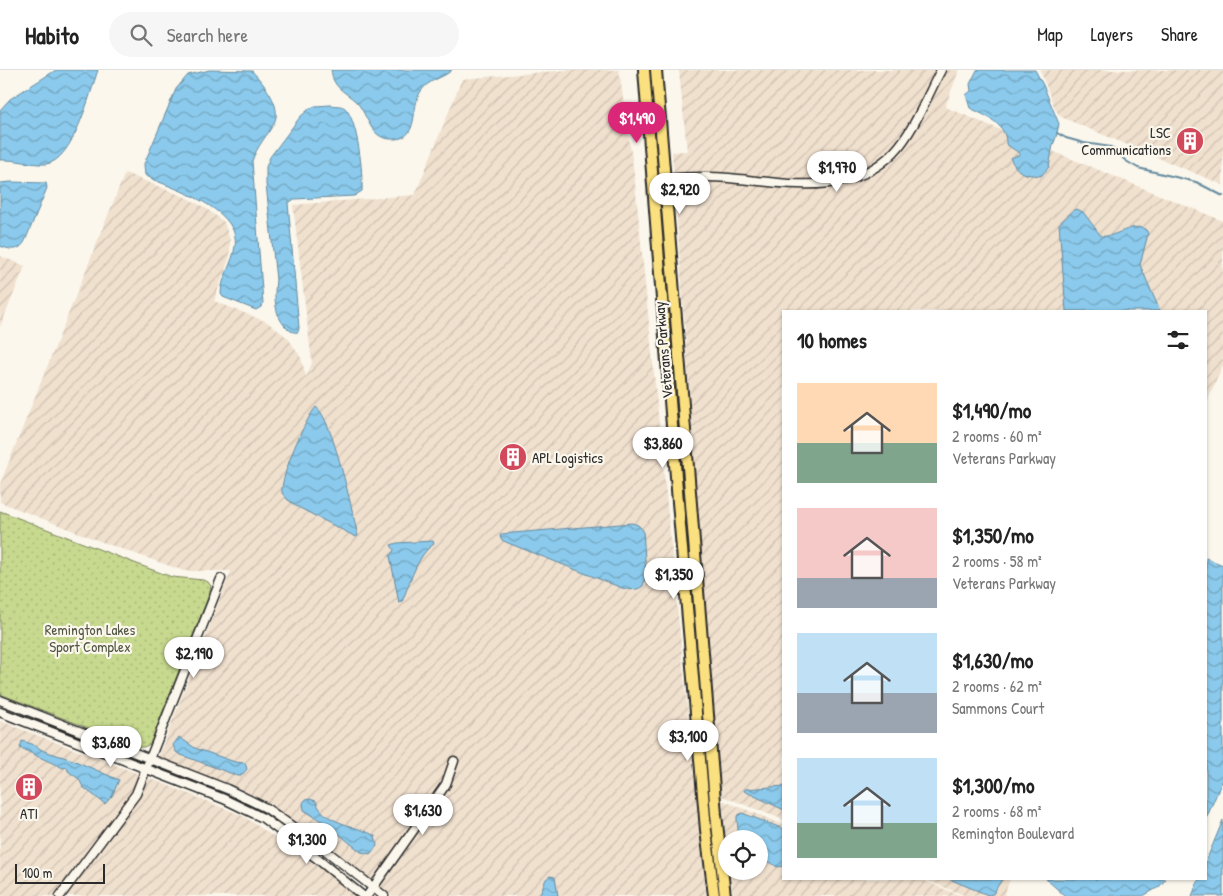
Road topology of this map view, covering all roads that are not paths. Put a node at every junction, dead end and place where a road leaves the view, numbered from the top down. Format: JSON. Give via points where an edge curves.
{"nodes":[{"id":1,"x":644,"y":70,"type":"edge"},
{"id":2,"x":656,"y":70,"type":"edge"},
{"id":3,"x":941,"y":70,"type":"edge"},
{"id":4,"x":664,"y":179,"type":"junction"},
{"id":5,"x":221,"y":579,"type":"dead end"},
{"id":6,"x":0,"y":700,"type":"edge"},
{"id":7,"x":0,"y":712,"type":"edge"},
{"id":8,"x":151,"y":759,"type":"junction"},
{"id":9,"x":454,"y":761,"type":"dead end"},
{"id":10,"x":146,"y":770,"type":"junction"},
{"id":11,"x":373,"y":887,"type":"junction"},
{"id":12,"x":60,"y":896,"type":"edge"},
{"id":13,"x":365,"y":896,"type":"edge"},
{"id":14,"x":384,"y":896,"type":"edge"},
{"id":15,"x":714,"y":896,"type":"edge"},
{"id":16,"x":725,"y":896,"type":"edge"}],
"edges":[{"from":1,"to":15,"type":"main road","name":"Veterans Parkway","via":[[678,502]]},
{"from":2,"to":4,"type":"main road","name":"Veterans Parkway"},
{"from":3,"to":4,"type":"street","via":[[895,151],[879,166],[861,176],[808,184],[699,177]]},
{"from":4,"to":16,"type":"main road","name":"Veterans Parkway"},
{"from":5,"to":8,"type":"street"},
{"from":6,"to":8,"type":"street"},
{"from":7,"to":10,"type":"street"},
{"from":8,"to":10,"type":"street"},
{"from":8,"to":11,"type":"street","via":[[266,808]]},
{"from":9,"to":11,"type":"street","via":[[446,784]]},
{"from":10,"to":12,"type":"street","via":[[127,808]]},
{"from":10,"to":13,"type":"street","via":[[224,799],[263,818]]},
{"from":11,"to":13,"type":"street"},
{"from":11,"to":14,"type":"street"}]}
